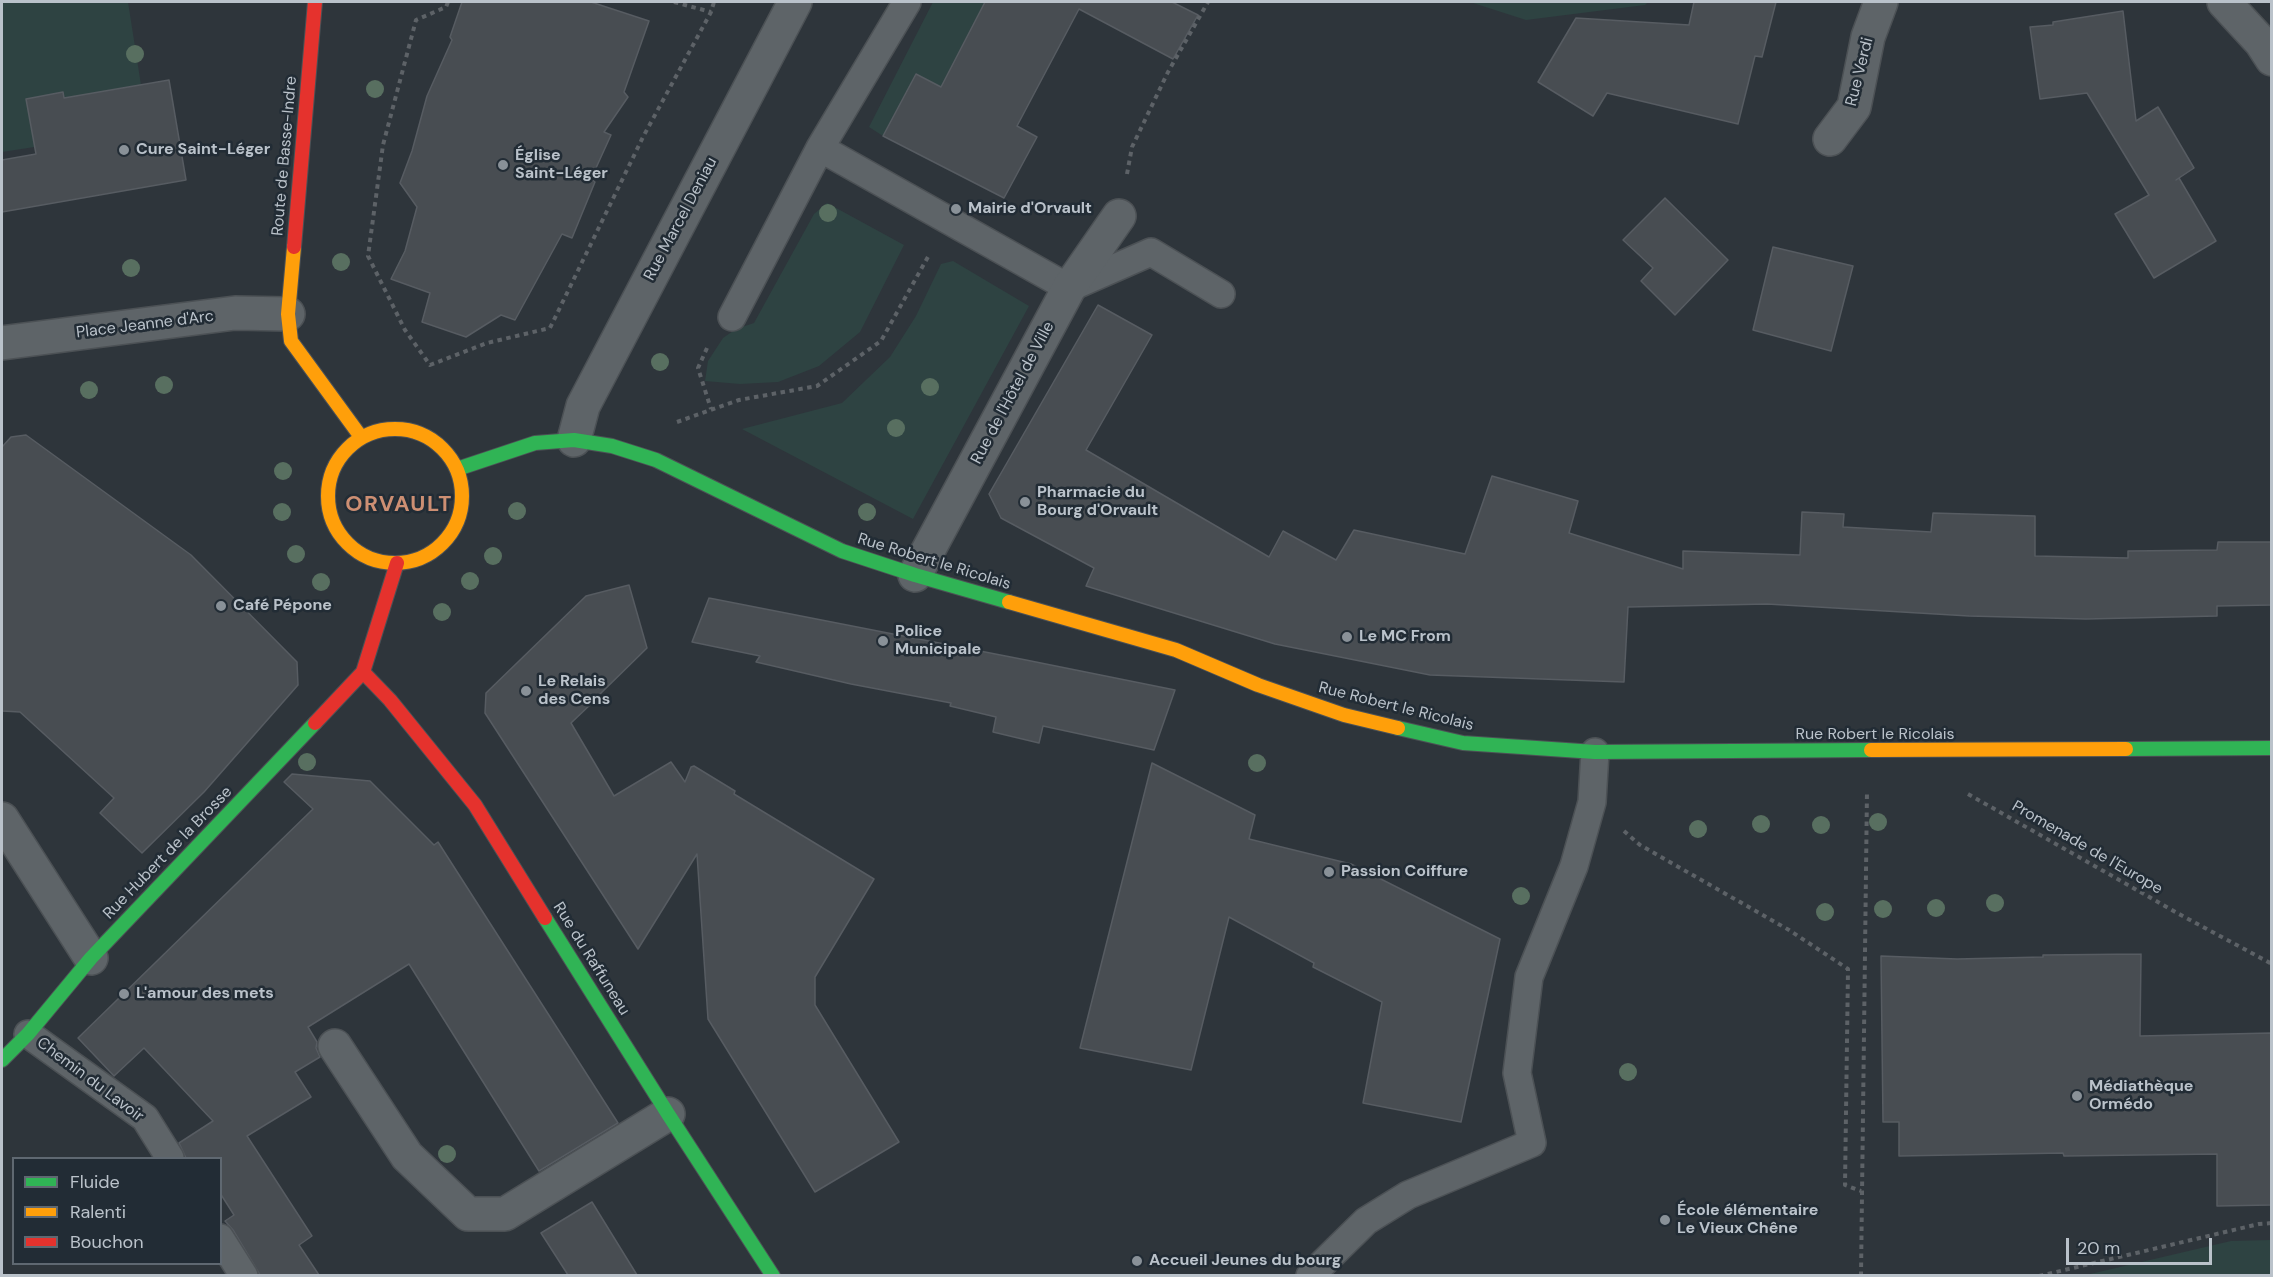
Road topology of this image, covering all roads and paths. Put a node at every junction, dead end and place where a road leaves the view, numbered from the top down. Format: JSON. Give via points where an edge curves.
{"nodes":[{"id":1,"x":315,"y":2,"type":"edge"},
{"id":2,"x":448,"y":2,"type":"edge"},
{"id":3,"x":674,"y":2,"type":"edge"},
{"id":4,"x":714,"y":2,"type":"edge"},
{"id":5,"x":795,"y":2,"type":"edge"},
{"id":6,"x":907,"y":2,"type":"edge"},
{"id":7,"x":1208,"y":2,"type":"edge"},
{"id":8,"x":1881,"y":2,"type":"edge"},
{"id":9,"x":2224,"y":2,"type":"edge"},
{"id":10,"x":711,"y":12,"type":"junction"},
{"id":11,"x":2268,"y":45,"type":"edge"},
{"id":12,"x":1830,"y":139,"type":"dead end"},
{"id":13,"x":820,"y":148,"type":"junction"},
{"id":14,"x":1119,"y":216,"type":"joint"},
{"id":15,"x":949,"y":220,"type":"junction"},
{"id":16,"x":1069,"y":288,"type":"junction"},
{"id":17,"x":1221,"y":294,"type":"dead end"},
{"id":18,"x":288,"y":314,"type":"junction"},
{"id":19,"x":732,"y":317,"type":"dead end"},
{"id":20,"x":712,"y":338,"type":"dead end"},
{"id":21,"x":2,"y":343,"type":"edge"},
{"id":22,"x":711,"y":409,"type":"junction"},
{"id":23,"x":361,"y":437,"type":"junction"},
{"id":24,"x":574,"y":440,"type":"junction"},
{"id":25,"x":612,"y":446,"type":"junction"},
{"id":26,"x":457,"y":469,"type":"junction"},
{"id":27,"x":397,"y":563,"type":"junction"},
{"id":28,"x":915,"y":575,"type":"junction"},
{"id":29,"x":363,"y":672,"type":"junction"},
{"id":30,"x":2271,"y":748,"type":"edge"},
{"id":31,"x":1867,"y":751,"type":"junction"},
{"id":32,"x":1595,"y":752,"type":"junction"},
{"id":33,"x":1964,"y":792,"type":"dead end"},
{"id":34,"x":1592,"y":802,"type":"junction"},
{"id":35,"x":2,"y":819,"type":"edge"},
{"id":36,"x":91,"y":958,"type":"junction"},
{"id":37,"x":2271,"y":964,"type":"edge"},
{"id":38,"x":28,"y":1034,"type":"junction"},
{"id":39,"x":335,"y":1046,"type":"dead end"},
{"id":40,"x":2,"y":1060,"type":"edge"},
{"id":41,"x":668,"y":1113,"type":"junction"},
{"id":42,"x":170,"y":1157,"type":"edge"},
{"id":43,"x":1861,"y":1191,"type":"junction"},
{"id":44,"x":2271,"y":1223,"type":"edge"},
{"id":45,"x":222,"y":1241,"type":"edge"},
{"id":46,"x":244,"y":1275,"type":"edge"},
{"id":47,"x":773,"y":1275,"type":"edge"},
{"id":48,"x":1310,"y":1275,"type":"edge"},
{"id":49,"x":1861,"y":1275,"type":"edge"},
{"id":50,"x":2039,"y":1275,"type":"edge"}],
"edges":[{"from":1,"to":18,"type":"main road","name":"Route de Basse-Indre"},
{"from":2,"to":10,"type":"path","via":[[446,7],[416,20],[383,145],[368,256],[405,330],[430,365],[487,343],[550,328],[643,137]]},
{"from":3,"to":10,"type":"path"},
{"from":4,"to":10,"type":"path"},
{"from":5,"to":24,"type":"street","name":"Rue Marcel Deniau","via":[[583,406]]},
{"from":6,"to":13,"type":"lane"},
{"from":7,"to":14,"type":"path","via":[[1132,147]]},
{"from":8,"to":12,"type":"street","name":"Rue Verdi","via":[[1868,37],[1854,107]]},
{"from":9,"to":11,"type":"street"},
{"from":13,"to":15,"type":"lane"},
{"from":13,"to":19,"type":"lane"},
{"from":14,"to":16,"type":"street","name":"Rue de l'Hôtel de Ville"},
{"from":15,"to":16,"type":"lane"},
{"from":15,"to":22,"type":"path","via":[[881,341],[817,386]]},
{"from":16,"to":17,"type":"lane","via":[[1151,252]]},
{"from":16,"to":28,"type":"street","name":"Rue de l'Hôtel de Ville"},
{"from":18,"to":21,"type":"street","name":"Place Jeanne d'Arc","via":[[235,313]]},
{"from":18,"to":23,"type":"main road","name":"Route de Basse-Indre","via":[[291,341]]},
{"from":20,"to":22,"type":"path","via":[[698,368]]},
{"from":22,"to":25,"type":"path"},
{"from":23,"to":26,"type":"main road","via":[[388,429],[416,431],[441,446]]},
{"from":23,"to":27,"type":"main road","via":[[342,454],[330,476],[328,502],[335,526],[350,546],[372,559]]},
{"from":24,"to":25,"type":"main road","name":"Rue Robert le Ricolais"},
{"from":24,"to":26,"type":"main road","name":"Rue Robert le Ricolais","via":[[535,443]]},
{"from":25,"to":28,"type":"main road","name":"Rue Robert le Ricolais","via":[[656,460],[842,551]]},
{"from":26,"to":27,"type":"main road","via":[[463,490],[461,512],[452,532],[437,548],[418,559]]},
{"from":27,"to":29,"type":"main road"},
{"from":28,"to":32,"type":"main road","name":"Rue Robert le Ricolais","via":[[1176,650],[1258,685],[1344,715],[1463,743]]},
{"from":29,"to":36,"type":"main road","name":"Rue Hubert de la Brosse"},
{"from":29,"to":41,"type":"main road","name":"Rue du Raffuneau","via":[[475,805]]},
{"from":30,"to":31,"type":"main road","name":"Rue Robert le Ricolais"},
{"from":31,"to":32,"type":"main road","name":"Rue Robert le Ricolais"},
{"from":31,"to":43,"type":"path"},
{"from":32,"to":34,"type":"lane"},
{"from":33,"to":37,"type":"path","name":"Promenade de l'Europe"},
{"from":34,"to":43,"type":"path","via":[[1640,845],[1790,930],[1848,969],[1845,1185]]},
{"from":34,"to":48,"type":"lane","via":[[1575,866],[1530,977],[1517,1073],[1532,1143],[1408,1195],[1366,1221]]},
{"from":35,"to":36,"type":"street"},
{"from":36,"to":38,"type":"main road","name":"Rue Hubert de la Brosse"},
{"from":38,"to":40,"type":"main road","name":"Rue Hubert de la Brosse"},
{"from":38,"to":42,"type":"lane","name":"Chemin du Lavoir","via":[[145,1118]]},
{"from":39,"to":41,"type":"street","via":[[407,1156],[468,1214],[505,1214]]},
{"from":41,"to":47,"type":"main road","name":"Rue du Raffuneau"},
{"from":43,"to":49,"type":"path"},
{"from":44,"to":50,"type":"path"},
{"from":45,"to":46,"type":"lane"}]}
